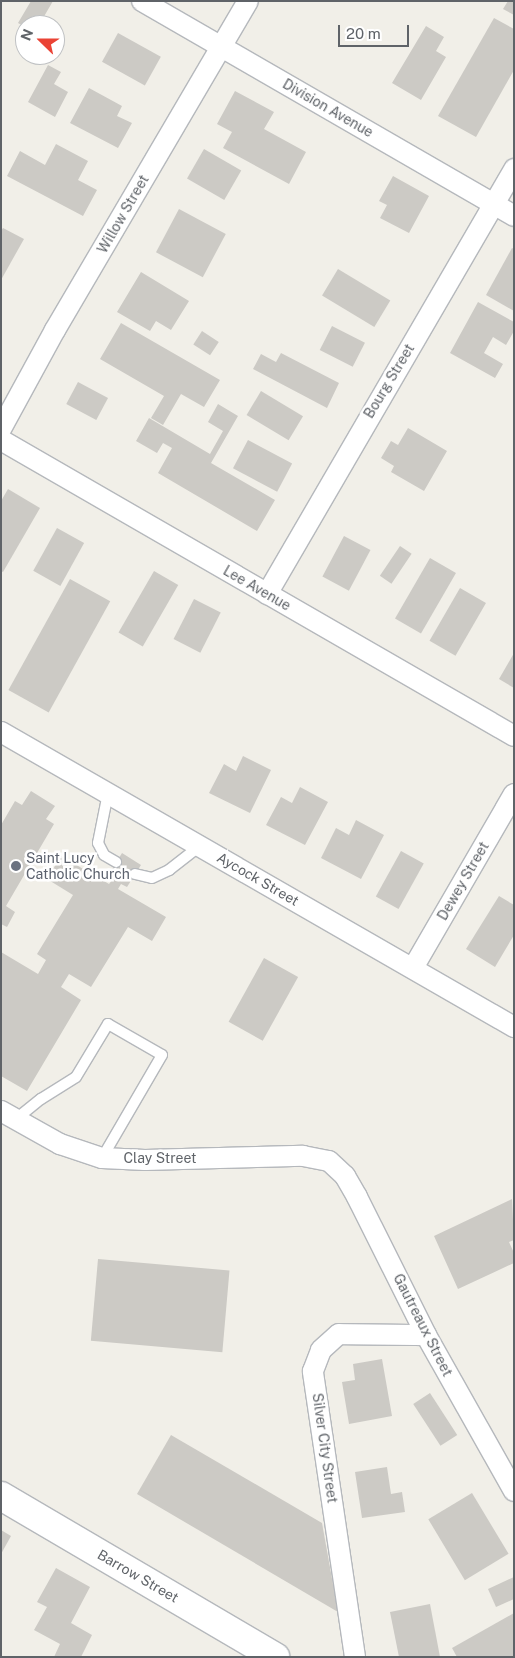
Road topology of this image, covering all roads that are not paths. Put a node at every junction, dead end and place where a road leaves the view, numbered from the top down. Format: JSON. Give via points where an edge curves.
{"nodes":[{"id":1,"x":142,"y":1,"type":"edge"},
{"id":2,"x":248,"y":1,"type":"edge"},
{"id":3,"x":221,"y":47,"type":"junction"},
{"id":4,"x":514,"y":169,"type":"edge"},
{"id":5,"x":494,"y":204,"type":"junction"},
{"id":6,"x":514,"y":216,"type":"edge"},
{"id":7,"x":1,"y":428,"type":"edge"},
{"id":8,"x":1,"y":440,"type":"edge"},
{"id":9,"x":267,"y":594,"type":"junction"},
{"id":10,"x":1,"y":732,"type":"edge"},
{"id":11,"x":514,"y":736,"type":"edge"},
{"id":12,"x":108,"y":793,"type":"junction"},
{"id":13,"x":514,"y":794,"type":"edge"},
{"id":14,"x":200,"y":846,"type":"junction"},
{"id":15,"x":116,"y":862,"type":"dead end"},
{"id":16,"x":136,"y":874,"type":"dead end"},
{"id":17,"x":413,"y":968,"type":"junction"},
{"id":18,"x":514,"y":1027,"type":"edge"},
{"id":19,"x":9,"y":1115,"type":"edge"},
{"id":20,"x":102,"y":1158,"type":"junction"},
{"id":21,"x":329,"y":1161,"type":"joint"},
{"id":22,"x":426,"y":1335,"type":"junction"},
{"id":23,"x":514,"y":1491,"type":"edge"},
{"id":24,"x":1,"y":1496,"type":"edge"},
{"id":25,"x":275,"y":1657,"type":"edge"},
{"id":26,"x":355,"y":1657,"type":"edge"}],
"edges":[{"from":1,"to":3,"type":"street","name":"Division Avenue"},
{"from":2,"to":3,"type":"street","name":"Willow Street"},
{"from":3,"to":5,"type":"street","name":"Division Avenue"},
{"from":3,"to":7,"type":"street","name":"Willow Street"},
{"from":4,"to":5,"type":"street","name":"Bourg Street"},
{"from":5,"to":6,"type":"street","name":"Division Avenue"},
{"from":5,"to":9,"type":"street","name":"Bourg Street"},
{"from":8,"to":9,"type":"street","name":"Lee Avenue"},
{"from":9,"to":11,"type":"street","name":"Lee Avenue"},
{"from":10,"to":12,"type":"street","name":"Aycock Street"},
{"from":12,"to":14,"type":"street","name":"Aycock Street"},
{"from":12,"to":15,"type":"lane","via":[[98,843],[104,855]]},
{"from":13,"to":17,"type":"street","name":"Dewey Street"},
{"from":14,"to":16,"type":"lane","via":[[152,878]]},
{"from":14,"to":17,"type":"street","name":"Aycock Street"},
{"from":17,"to":18,"type":"street","name":"Aycock Street"},
{"from":19,"to":20,"type":"street","name":"Clay Street","via":[[60,1144]]},
{"from":19,"to":20,"type":"lane","via":[[76,1077],[108,1024],[162,1055]]},
{"from":20,"to":21,"type":"street","name":"Clay Street","via":[[303,1156]]},
{"from":21,"to":22,"type":"street","name":"Gautreaux Street","via":[[345,1176],[353,1190]]},
{"from":22,"to":23,"type":"street","name":"Gautreaux Street"},
{"from":22,"to":26,"type":"street","name":"Silver City Street","via":[[339,1334],[320,1350],[314,1371]]},
{"from":24,"to":25,"type":"main road","name":"Barrow Street"}]}
